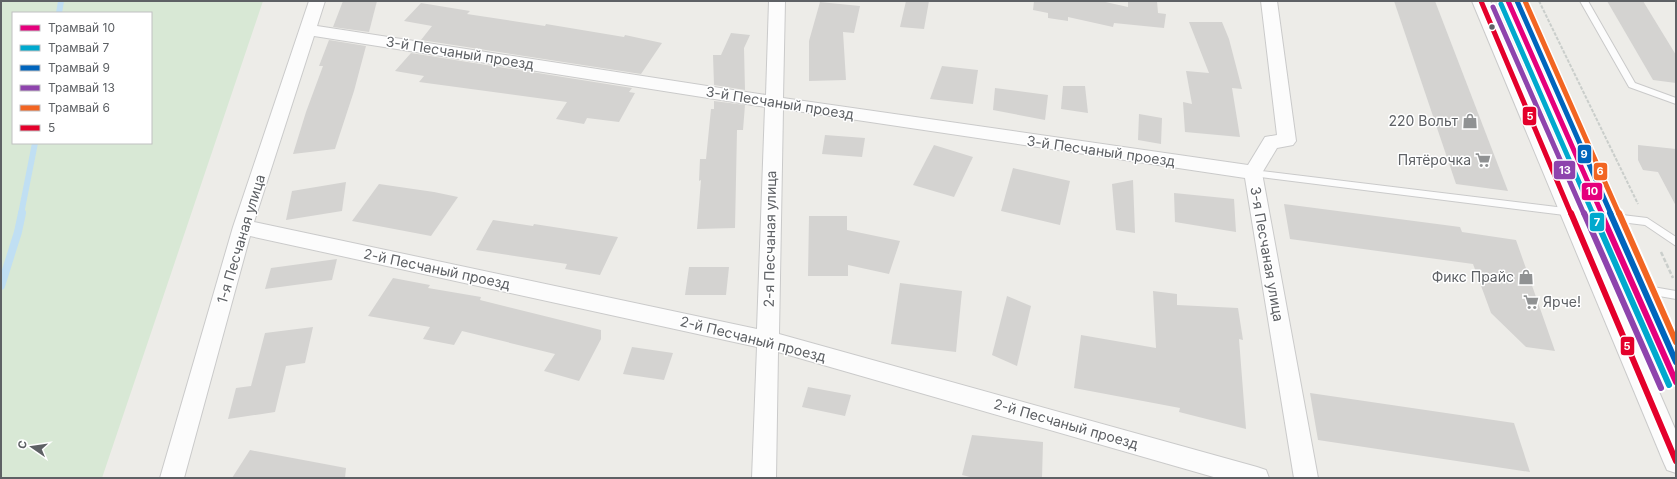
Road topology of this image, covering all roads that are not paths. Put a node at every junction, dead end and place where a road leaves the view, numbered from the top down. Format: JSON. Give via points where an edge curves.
{"nodes":[{"id":1,"x":316,"y":1,"type":"edge"},
{"id":2,"x":777,"y":1,"type":"edge"},
{"id":3,"x":1266,"y":1,"type":"edge"},
{"id":4,"x":1481,"y":1,"type":"edge"},
{"id":5,"x":1584,"y":1,"type":"edge"},
{"id":6,"x":308,"y":30,"type":"junction"},
{"id":7,"x":773,"y":102,"type":"junction"},
{"id":8,"x":1676,"y":102,"type":"edge"},
{"id":9,"x":1253,"y":173,"type":"junction"},
{"id":10,"x":1571,"y":212,"type":"junction"},
{"id":11,"x":243,"y":227,"type":"junction"},
{"id":12,"x":1676,"y":242,"type":"edge"},
{"id":13,"x":1601,"y":282,"type":"junction"},
{"id":14,"x":1676,"y":295,"type":"edge"},
{"id":15,"x":767,"y":340,"type":"junction"},
{"id":16,"x":1676,"y":462,"type":"edge"},
{"id":17,"x":172,"y":478,"type":"edge"},
{"id":18,"x":764,"y":478,"type":"edge"},
{"id":19,"x":1257,"y":478,"type":"edge"},
{"id":20,"x":1306,"y":478,"type":"edge"}],
"edges":[{"from":1,"to":6,"type":"street","name":"1-я Песчаная улица"},
{"from":2,"to":7,"type":"street","name":"2-я Песчаная улица"},
{"from":3,"to":9,"type":"street","name":"3-я Песчаная улица","via":[[1287,141],[1271,142]]},
{"from":4,"to":10,"type":"main road"},
{"from":5,"to":8,"type":"lane","via":[[1632,85]]},
{"from":6,"to":7,"type":"street","name":"3-й Песчаный проезд"},
{"from":6,"to":11,"type":"street","name":"1-я Песчаная улица"},
{"from":7,"to":9,"type":"street","name":"3-й Песчаный проезд"},
{"from":7,"to":15,"type":"street","name":"2-я Песчаная улица"},
{"from":9,"to":10,"type":"lane"},
{"from":9,"to":20,"type":"street","name":"3-я Песчаная улица"},
{"from":10,"to":12,"type":"lane","via":[[1647,222]]},
{"from":10,"to":13,"type":"main road"},
{"from":11,"to":15,"type":"street","name":"2-й Песчаный проезд"},
{"from":11,"to":17,"type":"street","name":"1-я Песчаная улица"},
{"from":13,"to":14,"type":"lane"},
{"from":13,"to":16,"type":"main road"},
{"from":15,"to":18,"type":"street","name":"2-я Песчаная улица"},
{"from":15,"to":19,"type":"street","name":"2-й Песчаный проезд"}]}
